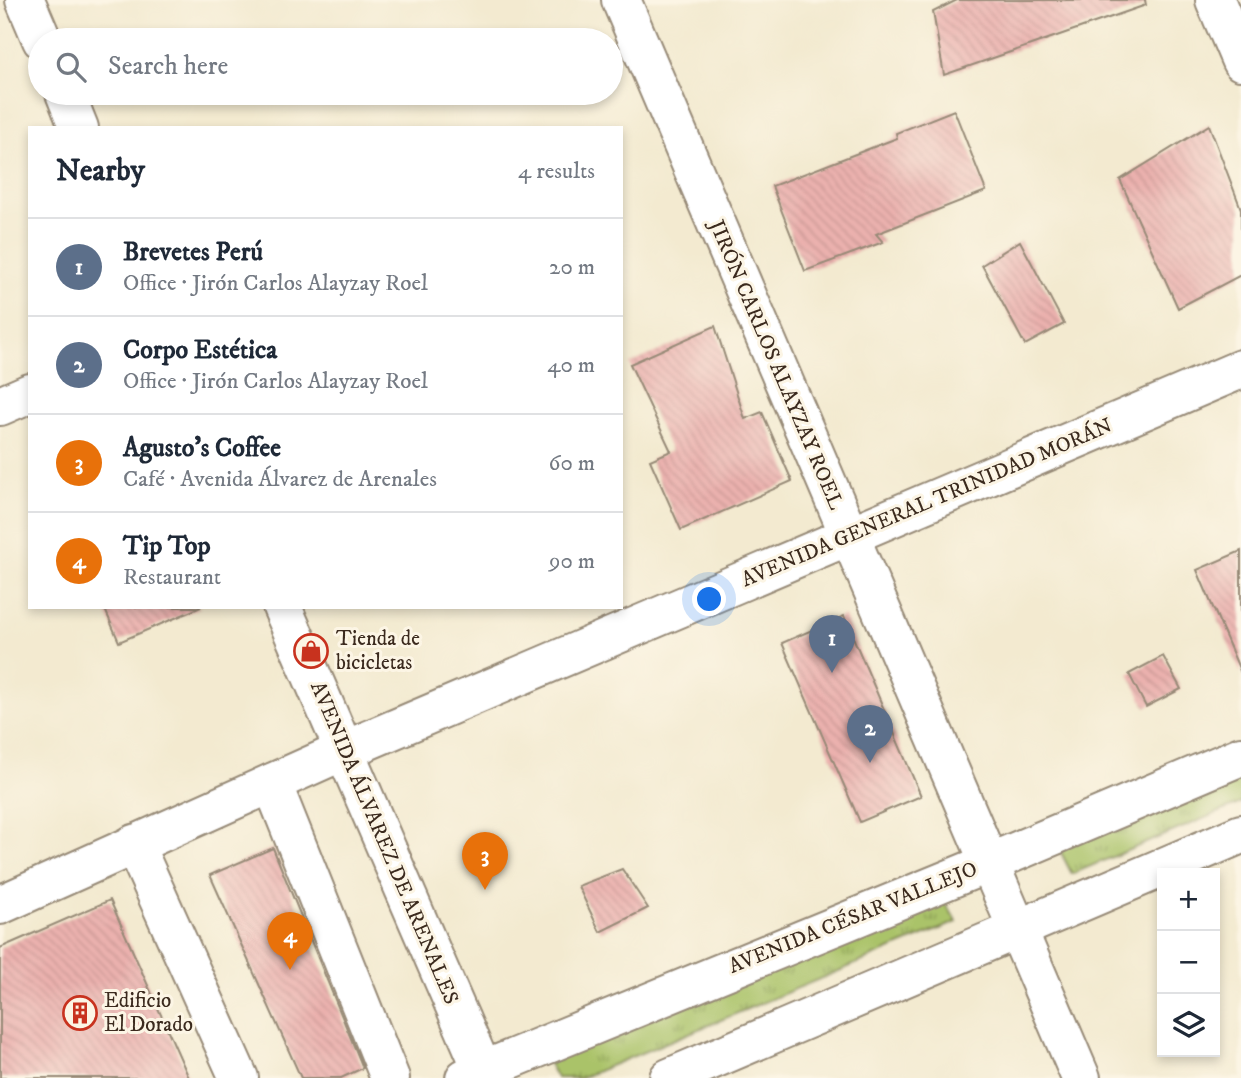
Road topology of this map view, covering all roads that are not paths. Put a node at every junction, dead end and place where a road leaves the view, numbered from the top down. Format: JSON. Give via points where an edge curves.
{"nodes":[{"id":1,"x":25,"y":0,"type":"edge"},
{"id":2,"x":621,"y":0,"type":"edge"},
{"id":3,"x":1215,"y":0,"type":"edge"},
{"id":4,"x":37,"y":28,"type":"edge"},
{"id":5,"x":1241,"y":61,"type":"edge"},
{"id":6,"x":70,"y":105,"type":"edge"},
{"id":7,"x":78,"y":126,"type":"edge"},
{"id":8,"x":1241,"y":369,"type":"edge"},
{"id":9,"x":28,"y":394,"type":"edge"},
{"id":10,"x":0,"y":406,"type":"edge"},
{"id":11,"x":849,"y":536,"type":"junction"},
{"id":12,"x":283,"y":609,"type":"edge"},
{"id":13,"x":343,"y":751,"type":"junction"},
{"id":14,"x":1241,"y":756,"type":"edge"},
{"id":15,"x":272,"y":783,"type":"junction"},
{"id":16,"x":1241,"y":834,"type":"edge"},
{"id":17,"x":134,"y":844,"type":"junction"},
{"id":18,"x":989,"y":863,"type":"junction"},
{"id":19,"x":0,"y":905,"type":"edge"},
{"id":20,"x":1017,"y":928,"type":"junction"},
{"id":21,"x":478,"y":1075,"type":"edge"},
{"id":22,"x":239,"y":1078,"type":"edge"},
{"id":23,"x":390,"y":1078,"type":"edge"},
{"id":24,"x":669,"y":1078,"type":"edge"},
{"id":25,"x":1081,"y":1078,"type":"edge"}],
"edges":[{"from":1,"to":4,"type":"street"},
{"from":2,"to":11,"type":"street","name":"JIRÓN CARLOS ALAYZAY ROEL"},
{"from":3,"to":5,"type":"street"},
{"from":6,"to":7,"type":"street"},
{"from":8,"to":11,"type":"street","name":"AVENIDA GENERAL TRINIDAD MORÁN"},
{"from":9,"to":10,"type":"street"},
{"from":11,"to":13,"type":"street","name":"AVENIDA GENERAL TRINIDAD MORÁN"},
{"from":11,"to":18,"type":"street","name":"JIRÓN CARLOS ALAYZAY ROEL"},
{"from":12,"to":13,"type":"street","name":"AVENIDA ÁLVAREZ DE ARENALES"},
{"from":13,"to":15,"type":"street","name":"AVENIDA GENERAL TRINIDAD MORÁN"},
{"from":13,"to":21,"type":"street","name":"AVENIDA ÁLVAREZ DE ARENALES"},
{"from":14,"to":18,"type":"street","name":"AVENIDA CÉSAR VALLEJO"},
{"from":15,"to":17,"type":"street","name":"AVENIDA GENERAL TRINIDAD MORÁN"},
{"from":15,"to":23,"type":"street"},
{"from":16,"to":20,"type":"street"},
{"from":17,"to":19,"type":"street","name":"AVENIDA GENERAL TRINIDAD MORÁN"},
{"from":17,"to":22,"type":"street"},
{"from":18,"to":20,"type":"street","name":"JIRÓN CARLOS ALAYZAY ROEL"},
{"from":18,"to":21,"type":"street","name":"AVENIDA CÉSAR VALLEJO"},
{"from":20,"to":24,"type":"street"},
{"from":20,"to":25,"type":"street","name":"JIRÓN CARLOS ALAYZAY ROEL"}]}
